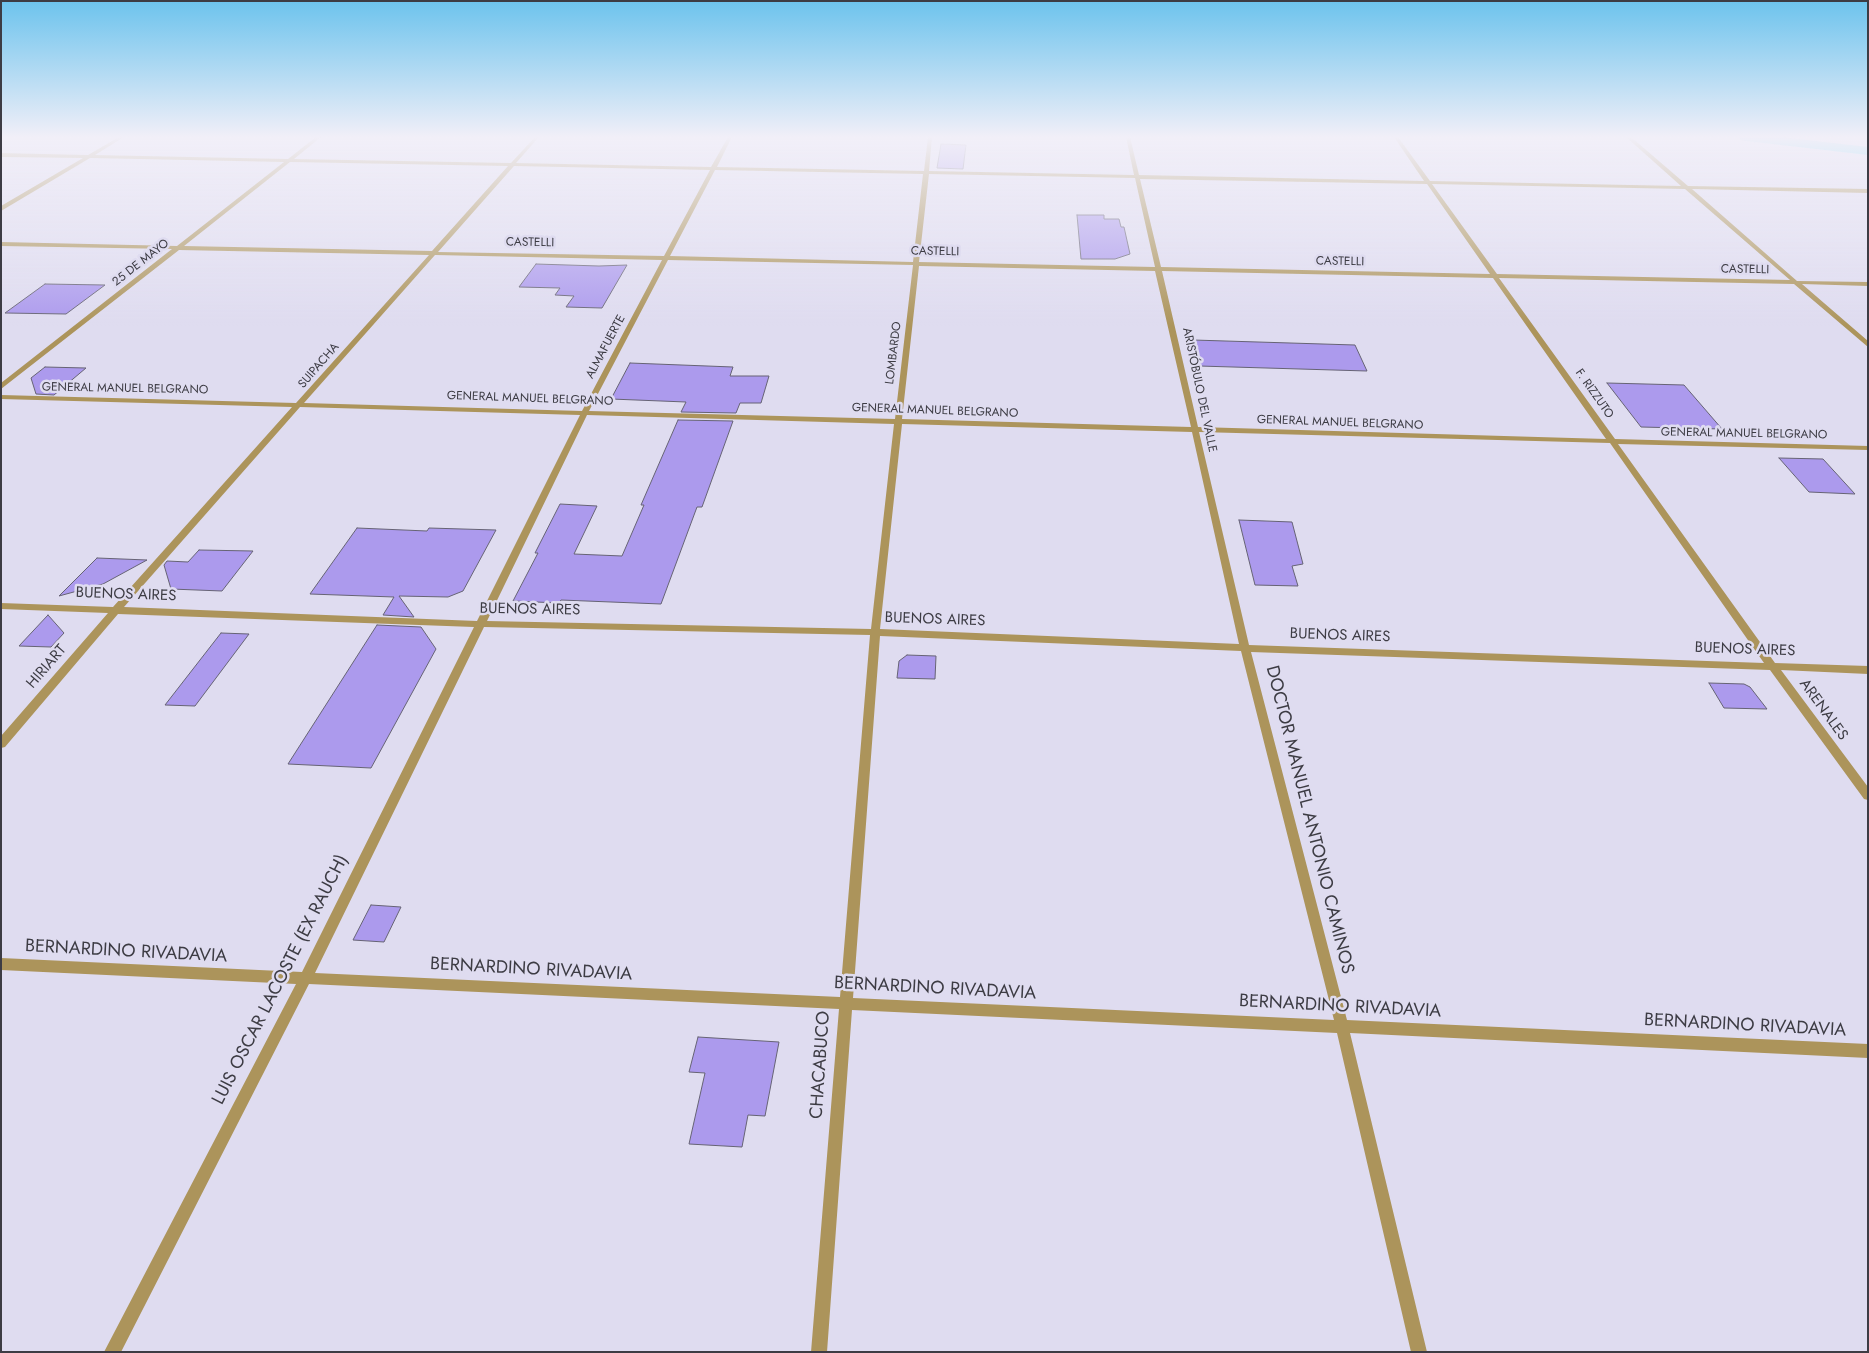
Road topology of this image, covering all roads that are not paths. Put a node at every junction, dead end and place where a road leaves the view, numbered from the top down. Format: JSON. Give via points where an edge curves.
{"nodes":[{"id":1,"x":16,"y":200,"type":"edge"},
{"id":2,"x":238,"y":200,"type":"edge"},
{"id":3,"x":482,"y":200,"type":"edge"},
{"id":4,"x":697,"y":200,"type":"edge"},
{"id":5,"x":924,"y":200,"type":"edge"},
{"id":6,"x":1144,"y":200,"type":"edge"},
{"id":7,"x":1442,"y":200,"type":"edge"},
{"id":8,"x":1703,"y":200,"type":"edge"},
{"id":9,"x":1,"y":209,"type":"edge"},
{"id":10,"x":1,"y":244,"type":"edge"},
{"id":11,"x":179,"y":247,"type":"junction"},
{"id":12,"x":434,"y":252,"type":"junction"},
{"id":13,"x":667,"y":258,"type":"junction"},
{"id":14,"x":916,"y":263,"type":"junction"},
{"id":15,"x":1160,"y":268,"type":"junction"},
{"id":16,"x":1496,"y":277,"type":"junction"},
{"id":17,"x":1797,"y":283,"type":"junction"},
{"id":18,"x":1868,"y":284,"type":"edge"},
{"id":19,"x":1868,"y":345,"type":"edge"},
{"id":20,"x":1,"y":387,"type":"edge"},
{"id":21,"x":1,"y":397,"type":"edge"},
{"id":22,"x":300,"y":404,"type":"junction"},
{"id":23,"x":585,"y":412,"type":"junction"},
{"id":24,"x":897,"y":421,"type":"junction"},
{"id":25,"x":1195,"y":430,"type":"junction"},
{"id":26,"x":1613,"y":442,"type":"junction"},
{"id":27,"x":1868,"y":448,"type":"edge"},
{"id":28,"x":1,"y":606,"type":"edge"},
{"id":29,"x":116,"y":610,"type":"junction"},
{"id":30,"x":480,"y":624,"type":"junction"},
{"id":31,"x":875,"y":632,"type":"junction"},
{"id":32,"x":1246,"y":648,"type":"junction"},
{"id":33,"x":1772,"y":666,"type":"junction"},
{"id":34,"x":1868,"y":670,"type":"edge"},
{"id":35,"x":1,"y":744,"type":"edge"},
{"id":36,"x":1868,"y":796,"type":"edge"},
{"id":37,"x":1,"y":964,"type":"edge"},
{"id":38,"x":304,"y":979,"type":"junction"},
{"id":39,"x":845,"y":1004,"type":"junction"},
{"id":40,"x":1342,"y":1026,"type":"junction"},
{"id":41,"x":1868,"y":1051,"type":"edge"},
{"id":42,"x":112,"y":1352,"type":"edge"},
{"id":43,"x":819,"y":1352,"type":"edge"},
{"id":44,"x":1419,"y":1352,"type":"edge"}],
"edges":[{"from":1,"to":9,"type":"street"},
{"from":2,"to":11,"type":"street","name":"25 DE MAYO"},
{"from":3,"to":12,"type":"street","name":"SUIPACHA"},
{"from":4,"to":13,"type":"street","name":"ALMAFUERTE"},
{"from":5,"to":14,"type":"street","name":"LOMBARDO"},
{"from":6,"to":15,"type":"street","name":"ARISTÓBULO DEL VALLE"},
{"from":7,"to":16,"type":"street","name":"F. RIZZUTO"},
{"from":8,"to":17,"type":"street"},
{"from":10,"to":11,"type":"street","name":"CASTELLI"},
{"from":11,"to":12,"type":"street","name":"CASTELLI"},
{"from":11,"to":20,"type":"street","name":"25 DE MAYO"},
{"from":12,"to":13,"type":"street","name":"CASTELLI"},
{"from":12,"to":22,"type":"street","name":"SUIPACHA"},
{"from":13,"to":14,"type":"street","name":"CASTELLI"},
{"from":13,"to":23,"type":"street","name":"ALMAFUERTE"},
{"from":14,"to":15,"type":"street","name":"CASTELLI"},
{"from":14,"to":24,"type":"street","name":"LOMBARDO"},
{"from":15,"to":16,"type":"street","name":"CASTELLI"},
{"from":15,"to":25,"type":"street","name":"ARISTÓBULO DEL VALLE"},
{"from":16,"to":17,"type":"street","name":"CASTELLI"},
{"from":16,"to":26,"type":"street","name":"F. RIZZUTO"},
{"from":17,"to":18,"type":"street","name":"CASTELLI"},
{"from":17,"to":19,"type":"street"},
{"from":21,"to":22,"type":"street","name":"GENERAL MANUEL BELGRANO"},
{"from":22,"to":23,"type":"street","name":"GENERAL MANUEL BELGRANO"},
{"from":22,"to":29,"type":"street","name":"SUIPACHA"},
{"from":23,"to":24,"type":"street","name":"GENERAL MANUEL BELGRANO"},
{"from":23,"to":30,"type":"street","name":"ALMAFUERTE"},
{"from":24,"to":25,"type":"street","name":"GENERAL MANUEL BELGRANO"},
{"from":24,"to":31,"type":"street","name":"LOMBARDO"},
{"from":25,"to":26,"type":"street","name":"GENERAL MANUEL BELGRANO"},
{"from":25,"to":32,"type":"street","name":"ARISTÓBULO DEL VALLE"},
{"from":26,"to":27,"type":"street","name":"GENERAL MANUEL BELGRANO"},
{"from":26,"to":33,"type":"street","name":"F. RIZZUTO"},
{"from":28,"to":29,"type":"street","name":"BUENOS AIRES"},
{"from":29,"to":30,"type":"street","name":"BUENOS AIRES"},
{"from":29,"to":35,"type":"street","name":"HIRIART"},
{"from":30,"to":31,"type":"street","name":"BUENOS AIRES"},
{"from":30,"to":38,"type":"street","name":"LUIS OSCAR LACOSTE (EX RAUCH)"},
{"from":31,"to":32,"type":"street","name":"BUENOS AIRES"},
{"from":31,"to":39,"type":"street","name":"CHACABUCO"},
{"from":32,"to":33,"type":"street","name":"BUENOS AIRES"},
{"from":32,"to":40,"type":"street","name":"DOCTOR MANUEL ANTONIO CAMINOS"},
{"from":33,"to":34,"type":"street","name":"BUENOS AIRES"},
{"from":33,"to":36,"type":"street","name":"ARENALES"},
{"from":37,"to":38,"type":"street","name":"BERNARDINO RIVADAVIA"},
{"from":38,"to":39,"type":"street","name":"BERNARDINO RIVADAVIA"},
{"from":38,"to":42,"type":"street","name":"LUIS OSCAR LACOSTE (EX RAUCH)"},
{"from":39,"to":40,"type":"street","name":"BERNARDINO RIVADAVIA"},
{"from":39,"to":43,"type":"street","name":"CHACABUCO"},
{"from":40,"to":41,"type":"street","name":"BERNARDINO RIVADAVIA"},
{"from":40,"to":44,"type":"street","name":"DOCTOR MANUEL ANTONIO CAMINOS"}]}
